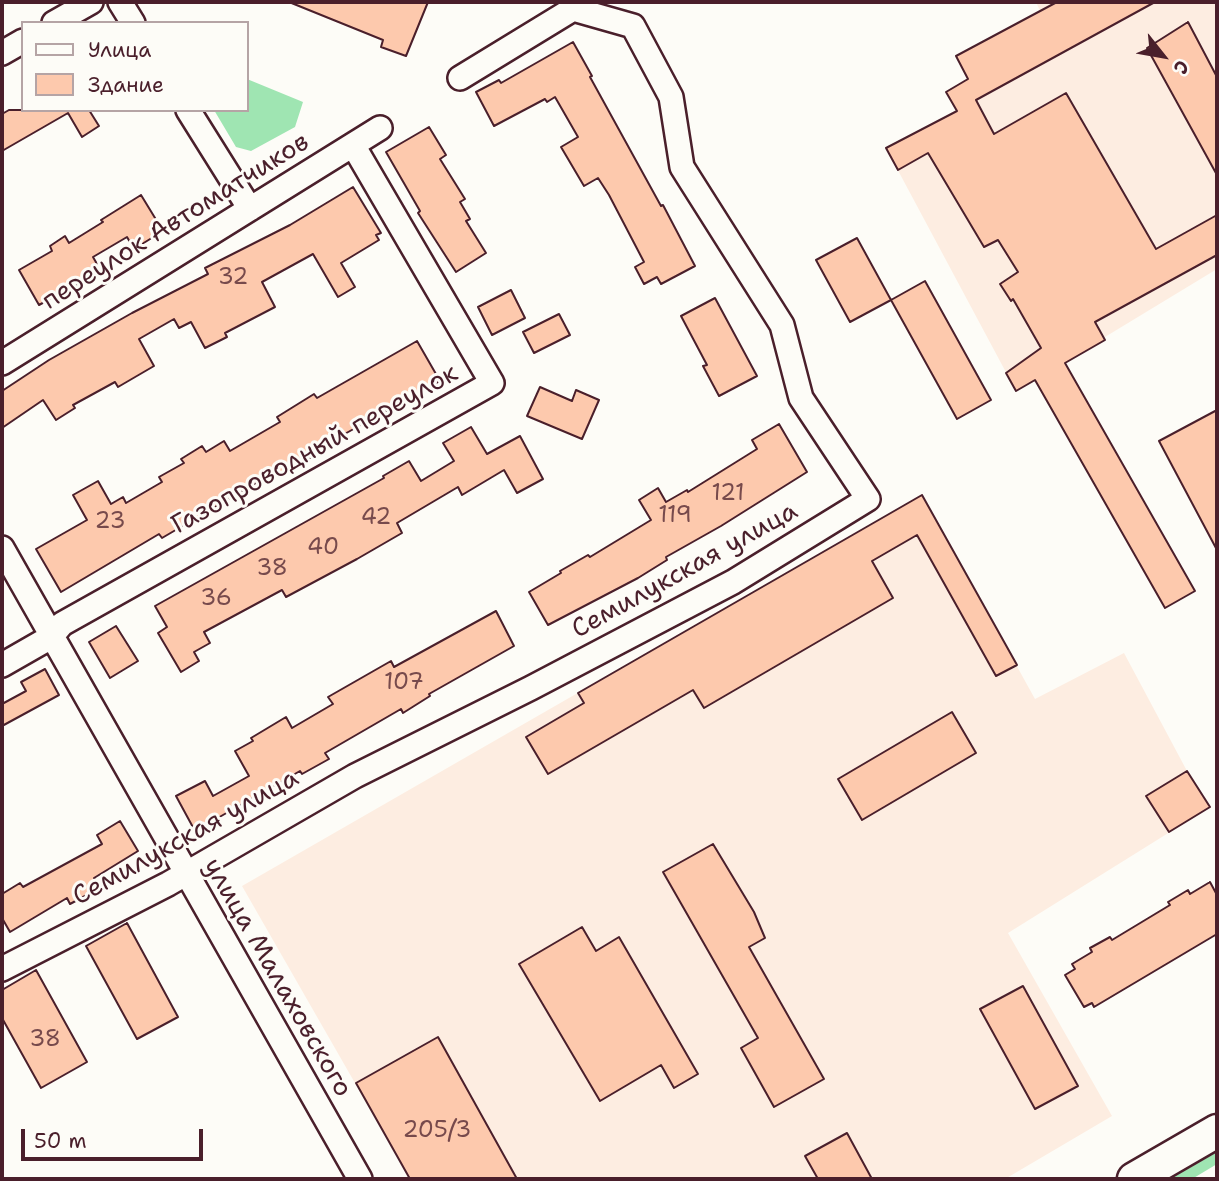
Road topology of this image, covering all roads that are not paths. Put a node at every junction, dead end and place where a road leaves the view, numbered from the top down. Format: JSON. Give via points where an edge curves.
{"nodes":[{"id":1,"x":91,"y":2,"type":"edge"},
{"id":2,"x":120,"y":2,"type":"edge"},
{"id":3,"x":58,"y":21,"type":"edge"},
{"id":4,"x":132,"y":21,"type":"edge"},
{"id":5,"x":21,"y":42,"type":"edge"},
{"id":6,"x":2,"y":53,"type":"edge"},
{"id":7,"x":460,"y":78,"type":"dead end"},
{"id":8,"x":189,"y":112,"type":"edge"},
{"id":9,"x":380,"y":128,"type":"dead end"},
{"id":10,"x":353,"y":145,"type":"junction"},
{"id":11,"x":250,"y":209,"type":"junction"},
{"id":12,"x":2,"y":363,"type":"edge"},
{"id":13,"x":2,"y":548,"type":"edge"},
{"id":14,"x":51,"y":637,"type":"junction"},
{"id":15,"x":2,"y":665,"type":"edge"},
{"id":16,"x":185,"y":873,"type":"junction"},
{"id":17,"x":2,"y":969,"type":"edge"},
{"id":18,"x":1217,"y":1131,"type":"edge"},
{"id":19,"x":360,"y":1179,"type":"edge"},
{"id":20,"x":1134,"y":1179,"type":"edge"}],
"edges":[{"from":1,"to":3,"type":"street"},
{"from":2,"to":4,"type":"street"},
{"from":5,"to":6,"type":"street"},
{"from":7,"to":16,"type":"street","name":"Семилукская улица","via":[[573,9],[633,26],[671,97],[682,167],[782,325],[801,398],[868,499],[733,582],[355,776]]},
{"from":8,"to":11,"type":"street"},
{"from":9,"to":10,"type":"street","name":"переулок Автоматчиков"},
{"from":10,"to":11,"type":"street","name":"переулок Автоматчиков"},
{"from":10,"to":14,"type":"street","name":"Газопроводный переулок","via":[[492,383],[62,624]]},
{"from":11,"to":12,"type":"street","name":"переулок Автоматчиков"},
{"from":13,"to":14,"type":"street","name":"улица Малаховского"},
{"from":14,"to":15,"type":"street","name":"Газопроводный переулок"},
{"from":14,"to":16,"type":"street","name":"улица Малаховского"},
{"from":16,"to":17,"type":"street","name":"Семилукская улица"},
{"from":16,"to":19,"type":"street","name":"улица Малаховского"},
{"from":18,"to":20,"type":"main road"}]}
